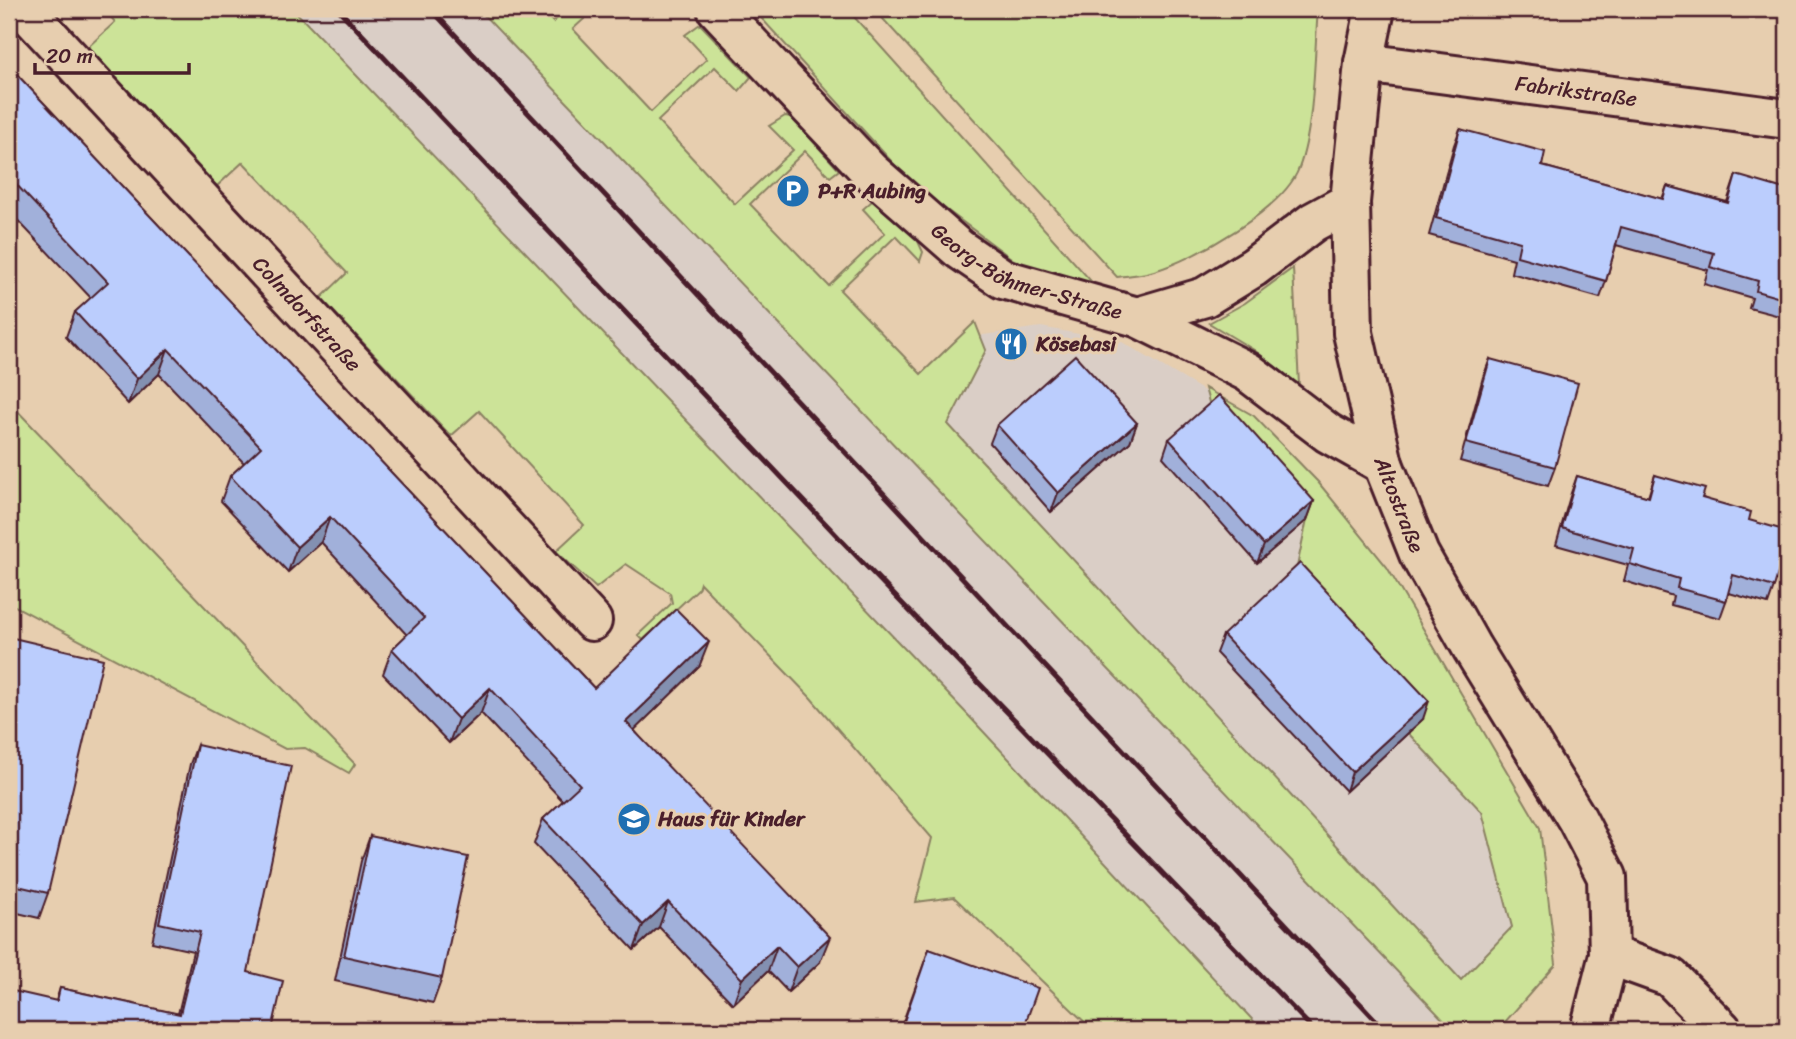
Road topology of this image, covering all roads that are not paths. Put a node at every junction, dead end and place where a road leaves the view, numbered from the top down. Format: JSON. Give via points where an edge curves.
{"nodes":[{"id":1,"x":24,"y":9,"type":"edge"},
{"id":2,"x":717,"y":9,"type":"edge"},
{"id":3,"x":1374,"y":9,"type":"edge"},
{"id":4,"x":1364,"y":63,"type":"junction"},
{"id":5,"x":1787,"y":119,"type":"edge"},
{"id":6,"x":1350,"y":202,"type":"junction"},
{"id":7,"x":1137,"y":317,"type":"junction"},
{"id":8,"x":1383,"y":464,"type":"junction"},
{"id":9,"x":592,"y":621,"type":"dead end"},
{"id":10,"x":1609,"y":954,"type":"junction"},
{"id":11,"x":1590,"y":1030,"type":"edge"},
{"id":12,"x":1722,"y":1030,"type":"edge"}],
"edges":[{"from":1,"to":9,"type":"street","name":"Colmdorfstraße"},
{"from":2,"to":7,"type":"street","name":"Georg-Böhmer-Straße","via":[[870,171],[959,249],[1003,279]]},
{"from":3,"to":4,"type":"street","name":"Altostraße"},
{"from":4,"to":5,"type":"street","name":"Fabrikstraße"},
{"from":4,"to":6,"type":"street","name":"Altostraße"},
{"from":6,"to":7,"type":"street","name":"Georg-Böhmer-Straße","via":[[1313,222],[1205,298]]},
{"from":6,"to":8,"type":"street","name":"Altostraße","via":[[1353,333]]},
{"from":7,"to":8,"type":"street","name":"Georg-Böhmer-Straße","via":[[1248,372],[1328,433]]},
{"from":8,"to":10,"type":"street","name":"Altostraße","via":[[1419,554],[1607,877]]},
{"from":10,"to":11,"type":"street","name":"Altostraße"},
{"from":10,"to":12,"type":"street","via":[[1670,977]]}]}
